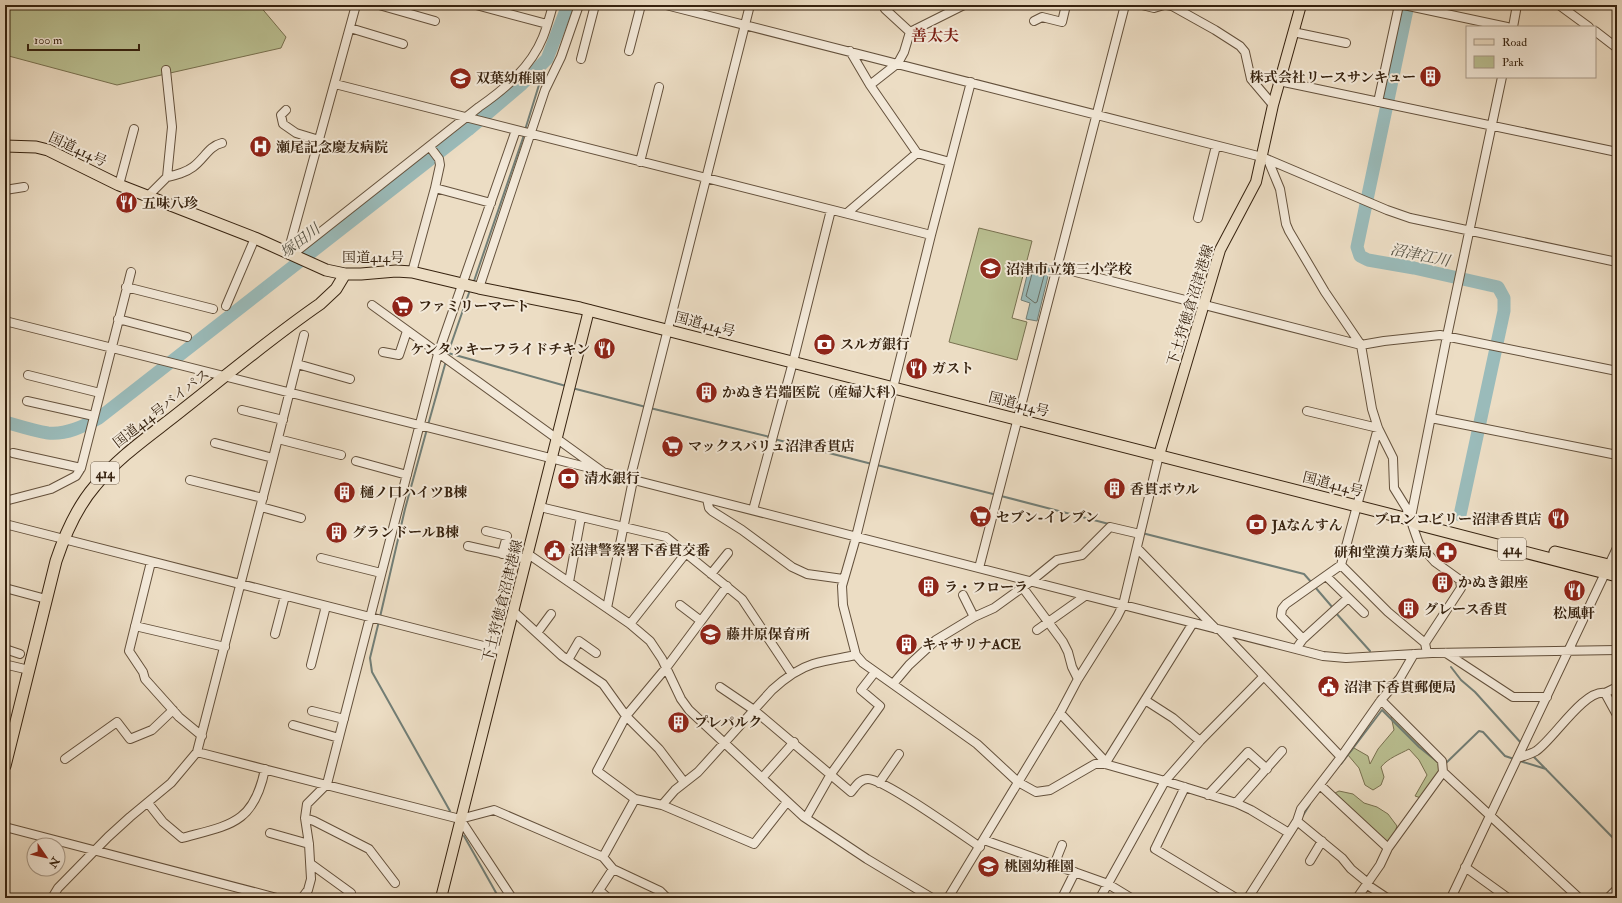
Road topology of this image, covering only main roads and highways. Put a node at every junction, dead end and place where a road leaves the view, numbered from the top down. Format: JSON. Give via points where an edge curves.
{"nodes":[{"id":1,"x":1301,"y":5,"type":"edge"},
{"id":2,"x":5,"y":146,"type":"edge"},
{"id":3,"x":345,"y":274,"type":"junction"},
{"id":4,"x":589,"y":310,"type":"junction"},
{"id":5,"x":1158,"y":455,"type":"junction"},
{"id":6,"x":1610,"y":568,"type":"edge"},
{"id":7,"x":1617,"y":576,"type":"edge"},
{"id":8,"x":5,"y":766,"type":"edge"},
{"id":9,"x":441,"y":898,"type":"edge"}],
"edges":[{"from":1,"to":5,"type":"main road","name":"下土狩徳倉沼津港線","via":[[1273,105],[1265,158],[1255,186],[1220,250]]},
{"from":2,"to":3,"type":"highway","name":"国道414号","number":"414","via":[[48,150],[120,185],[255,238],[326,270]]},
{"from":3,"to":4,"type":"highway","name":"国道414号","number":"414","via":[[412,272]]},
{"from":3,"to":8,"type":"highway","name":"国道414号バイパス","number":"414","via":[[336,289],[320,304],[114,464],[80,505],[63,540],[46,599]]},
{"from":4,"to":5,"type":"highway","name":"国道414号","number":"414"},
{"from":4,"to":9,"type":"main road","name":"下土狩徳倉沼津港線"},
{"from":5,"to":6,"type":"highway","name":"国道414号","number":"414","via":[[1408,519],[1421,518]]},
{"from":6,"to":7,"type":"highway","name":"国道414号","number":"414"}]}
